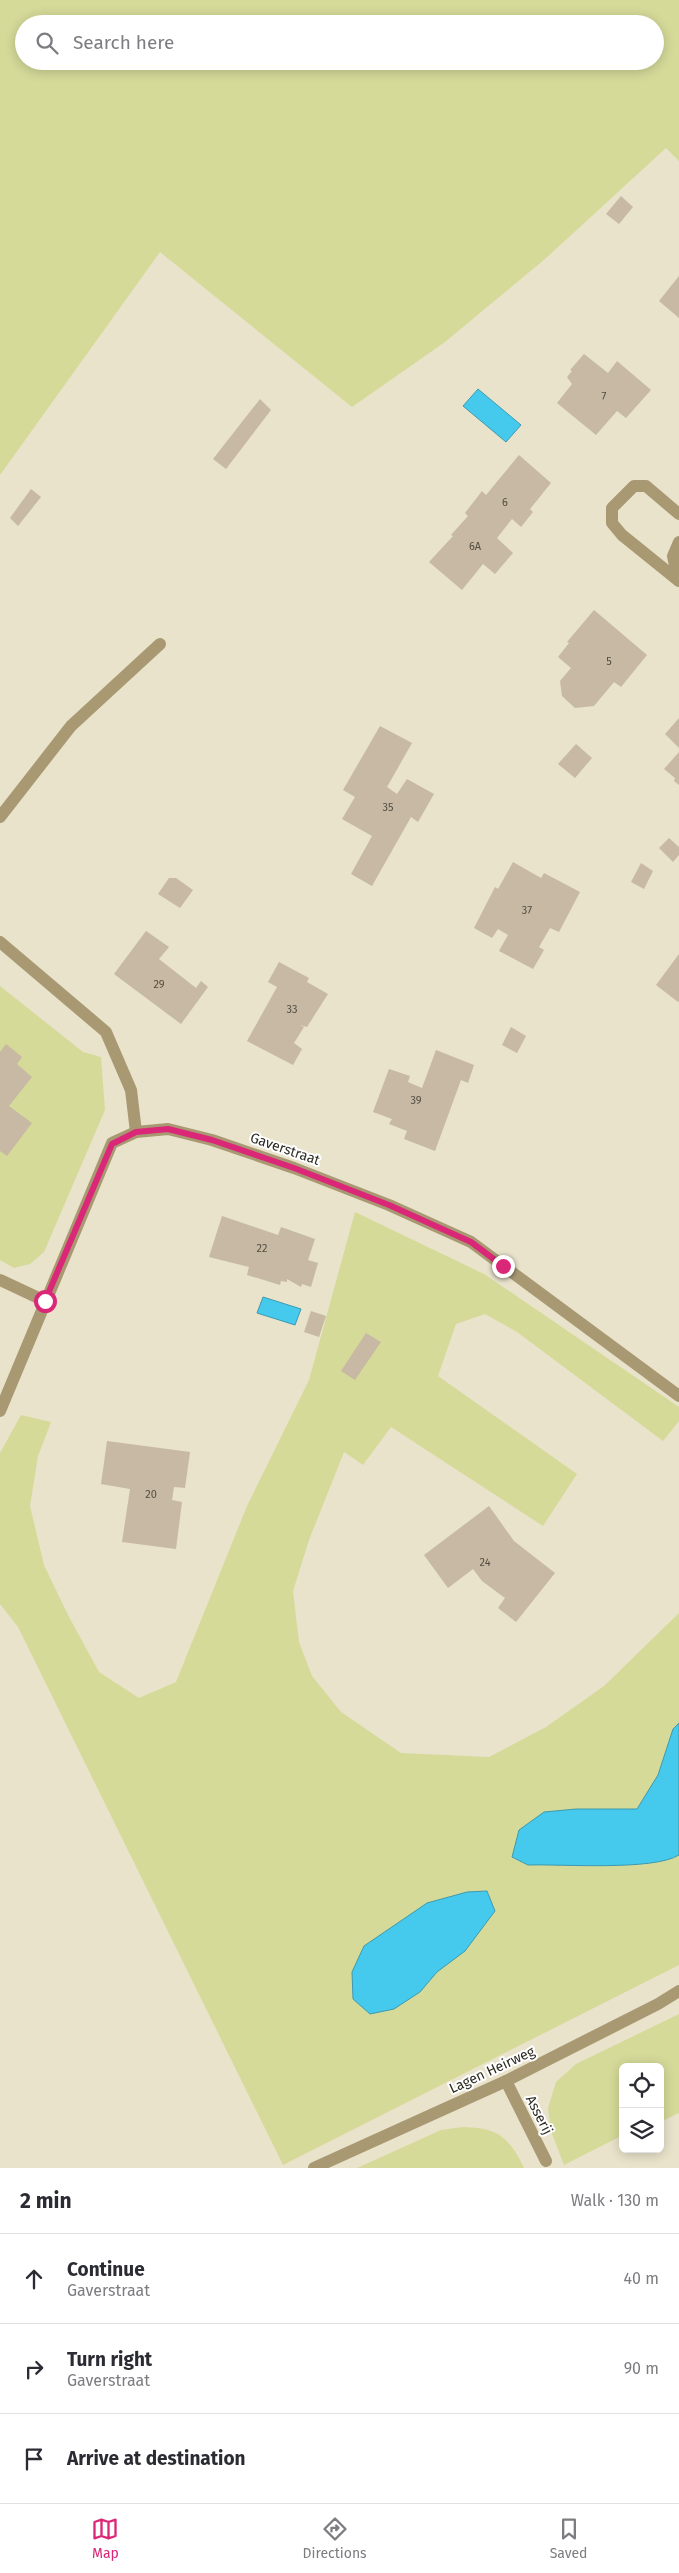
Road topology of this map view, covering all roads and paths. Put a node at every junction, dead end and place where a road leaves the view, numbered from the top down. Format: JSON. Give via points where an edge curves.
{"nodes":[{"id":1,"x":679,"y":514,"type":"edge"},
{"id":2,"x":679,"y":542,"type":"edge"},
{"id":3,"x":678,"y":580,"type":"edge"},
{"id":4,"x":160,"y":644,"type":"dead end"},
{"id":5,"x":0,"y":817,"type":"edge"},
{"id":6,"x":0,"y":942,"type":"edge"},
{"id":7,"x":136,"y":1132,"type":"junction"},
{"id":8,"x":0,"y":1280,"type":"edge"},
{"id":9,"x":45,"y":1301,"type":"junction"},
{"id":10,"x":679,"y":1396,"type":"edge"},
{"id":11,"x":0,"y":1411,"type":"edge"},
{"id":12,"x":679,"y":1991,"type":"edge"},
{"id":13,"x":506,"y":2081,"type":"junction"},
{"id":14,"x":546,"y":2161,"type":"dead end"},
{"id":15,"x":314,"y":2168,"type":"edge"}],
"edges":[{"from":1,"to":3,"type":"street","via":[[646,486],[634,486],[612,508],[612,524],[622,535]]},
{"from":2,"to":3,"type":"street","via":[[674,556]]},
{"from":4,"to":5,"type":"street","via":[[71,726]]},
{"from":6,"to":7,"type":"street","via":[[106,1032],[131,1090]]},
{"from":7,"to":9,"type":"street","name":"Gaverstraat","via":[[112,1144]]},
{"from":7,"to":10,"type":"street","name":"Gaverstraat","via":[[168,1129],[212,1140],[389,1205],[471,1242]]},
{"from":8,"to":9,"type":"street"},
{"from":9,"to":11,"type":"street","name":"Gaverstraat"},
{"from":12,"to":13,"type":"street","name":"Lagen Heirweg"},
{"from":13,"to":14,"type":"street","name":"Asserij"},
{"from":13,"to":15,"type":"street","name":"Lagen Heirweg"}]}
